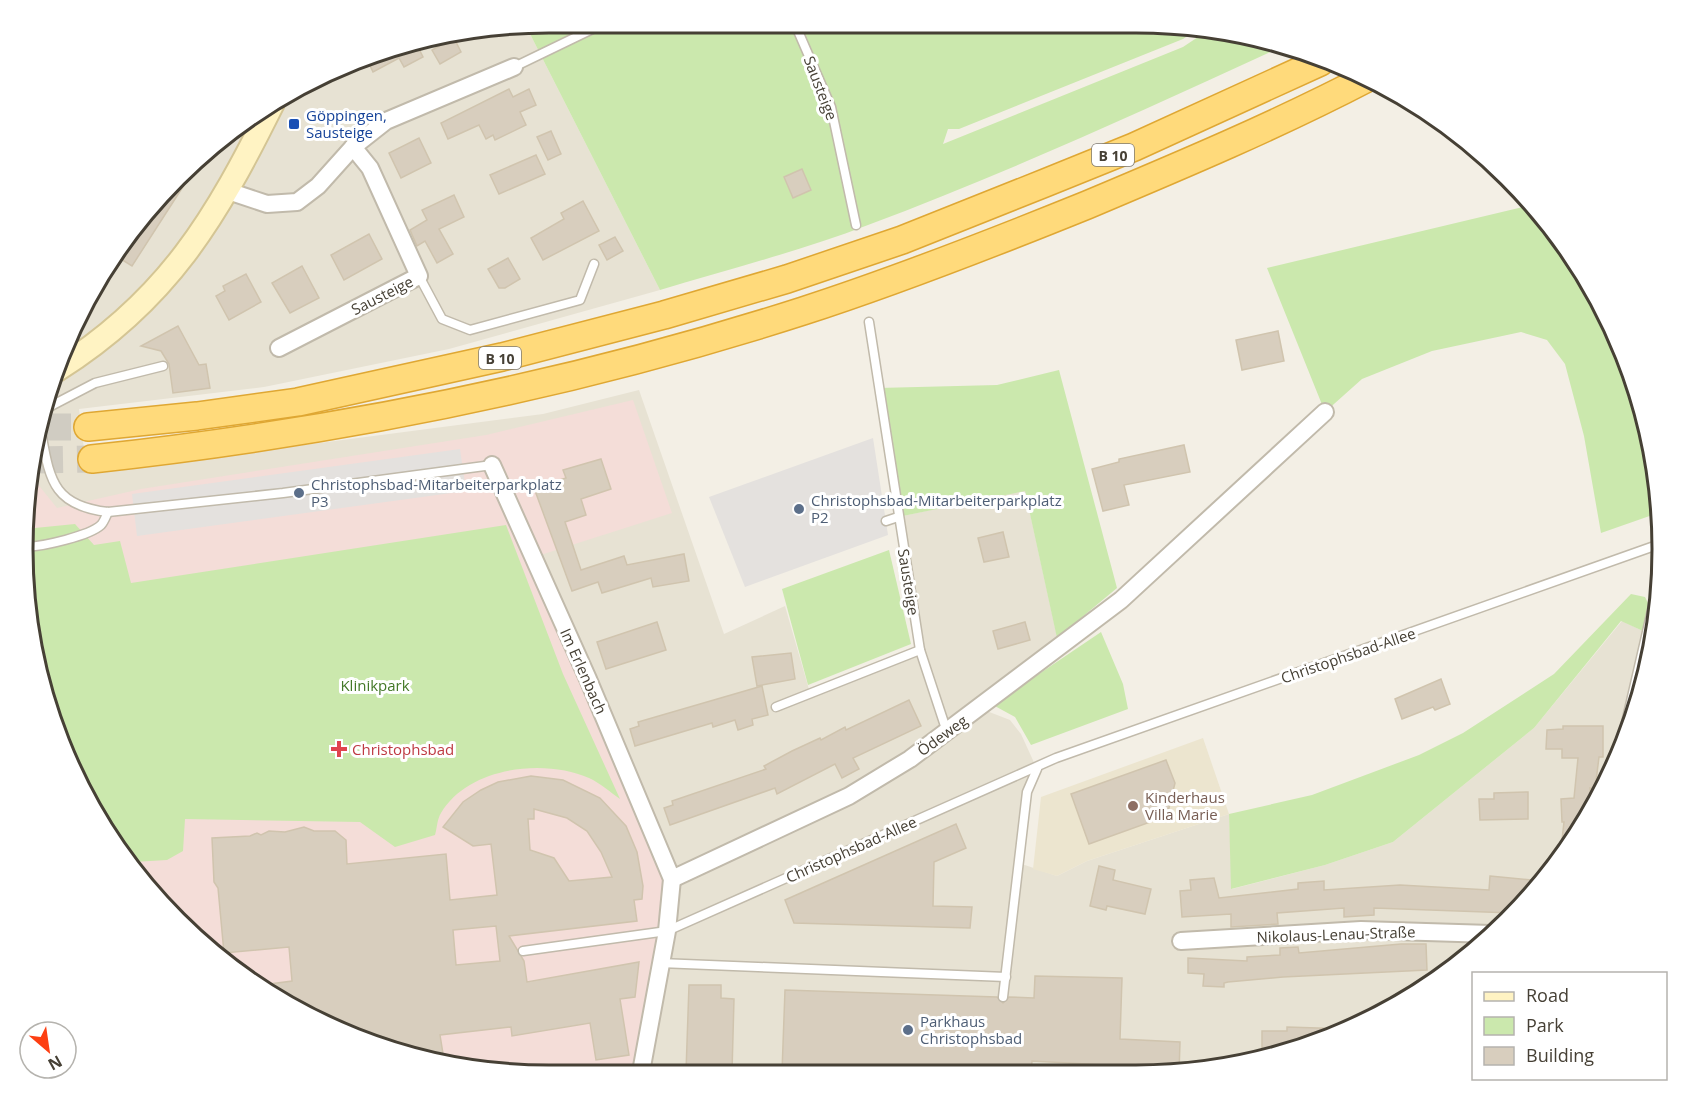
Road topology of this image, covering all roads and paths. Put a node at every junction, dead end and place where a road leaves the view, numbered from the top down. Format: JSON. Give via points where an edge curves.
{"nodes":[{"id":1,"x":584,"y":33,"type":"edge"},
{"id":2,"x":799,"y":33,"type":"edge"},
{"id":3,"x":1314,"y":65,"type":"edge"},
{"id":4,"x":514,"y":67,"type":"joint"},
{"id":5,"x":1357,"y":83,"type":"edge"},
{"id":6,"x":265,"y":118,"type":"edge"},
{"id":7,"x":353,"y":147,"type":"junction"},
{"id":8,"x":228,"y":191,"type":"junction"},
{"id":9,"x":856,"y":225,"type":"dead end"},
{"id":10,"x":594,"y":264,"type":"dead end"},
{"id":11,"x":419,"y":276,"type":"junction"},
{"id":12,"x":869,"y":321,"type":"dead end"},
{"id":13,"x":279,"y":348,"type":"dead end"},
{"id":14,"x":68,"y":362,"type":"edge"},
{"id":15,"x":163,"y":366,"type":"dead end"},
{"id":16,"x":54,"y":404,"type":"edge"},
{"id":17,"x":1325,"y":412,"type":"dead end"},
{"id":18,"x":88,"y":427,"type":"tunnel mouth"},
{"id":19,"x":43,"y":446,"type":"edge"},
{"id":20,"x":92,"y":459,"type":"tunnel mouth"},
{"id":21,"x":492,"y":465,"type":"joint"},
{"id":22,"x":108,"y":512,"type":"junction"},
{"id":23,"x":898,"y":517,"type":"junction"},
{"id":24,"x":885,"y":521,"type":"dead end"},
{"id":25,"x":33,"y":547,"type":"edge"},
{"id":26,"x":1652,"y":547,"type":"edge"},
{"id":27,"x":920,"y":650,"type":"junction"},
{"id":28,"x":776,"y":707,"type":"dead end"},
{"id":29,"x":947,"y":732,"type":"junction"},
{"id":30,"x":1037,"y":769,"type":"junction"},
{"id":31,"x":672,"y":879,"type":"junction"},
{"id":32,"x":667,"y":931,"type":"junction"},
{"id":33,"x":1480,"y":934,"type":"edge"},
{"id":34,"x":1181,"y":941,"type":"dead end"},
{"id":35,"x":523,"y":951,"type":"dead end"},
{"id":36,"x":660,"y":963,"type":"junction"},
{"id":37,"x":1006,"y":977,"type":"junction"},
{"id":38,"x":1003,"y":997,"type":"dead end"},
{"id":39,"x":642,"y":1065,"type":"edge"}],
"edges":[{"from":1,"to":4,"type":"lane"},
{"from":2,"to":9,"type":"lane","name":"Sausteige","via":[[831,106]]},
{"from":3,"to":18,"type":"highway","number":"B 10","via":[[1134,147],[902,240],[787,279],[502,357],[309,399]]},
{"from":4,"to":7,"type":"street","via":[[386,121]]},
{"from":5,"to":20,"type":"highway","number":"B 10","via":[[1263,130],[1060,216],[889,282],[691,345],[513,389],[308,431]]},
{"from":6,"to":8,"type":"main road"},
{"from":7,"to":8,"type":"street","via":[[318,186],[297,202],[267,204]]},
{"from":7,"to":11,"type":"street","name":"Sausteige","via":[[370,168]]},
{"from":8,"to":14,"type":"main road","via":[[196,242],[164,281],[131,315]]},
{"from":10,"to":11,"type":"lane","via":[[580,300],[470,330],[442,319]]},
{"from":11,"to":13,"type":"street","name":"Sausteige"},
{"from":12,"to":23,"type":"lane","name":"Sausteige"},
{"from":15,"to":16,"type":"lane","via":[[95,383]]},
{"from":17,"to":29,"type":"street","name":"Ödeweg","via":[[1121,600]]},
{"from":19,"to":22,"type":"lane","via":[[47,470],[61,495],[84,509]]},
{"from":21,"to":22,"type":"lane"},
{"from":21,"to":31,"type":"street","name":"Im Erlenbach"},
{"from":22,"to":25,"type":"lane","via":[[102,524],[89,531]]},
{"from":23,"to":24,"type":"lane"},
{"from":23,"to":27,"type":"lane","name":"Sausteige"},
{"from":26,"to":30,"type":"lane","name":"Christophsbad-Allee","via":[[1066,754]]},
{"from":27,"to":28,"type":"lane"},
{"from":27,"to":29,"type":"lane","name":"Sausteige"},
{"from":29,"to":31,"type":"street","name":"Ödeweg","via":[[849,796]]},
{"from":30,"to":32,"type":"lane","name":"Christophsbad-Allee"},
{"from":30,"to":37,"type":"lane","via":[[1027,792]]},
{"from":31,"to":32,"type":"street"},
{"from":32,"to":35,"type":"lane","name":"Christophsbad-Allee"},
{"from":32,"to":36,"type":"street"},
{"from":33,"to":34,"type":"street","name":"Nikolaus-Lenau-Straße","via":[[1361,930]]},
{"from":36,"to":37,"type":"lane"},
{"from":36,"to":39,"type":"street"},
{"from":37,"to":38,"type":"lane"}]}
